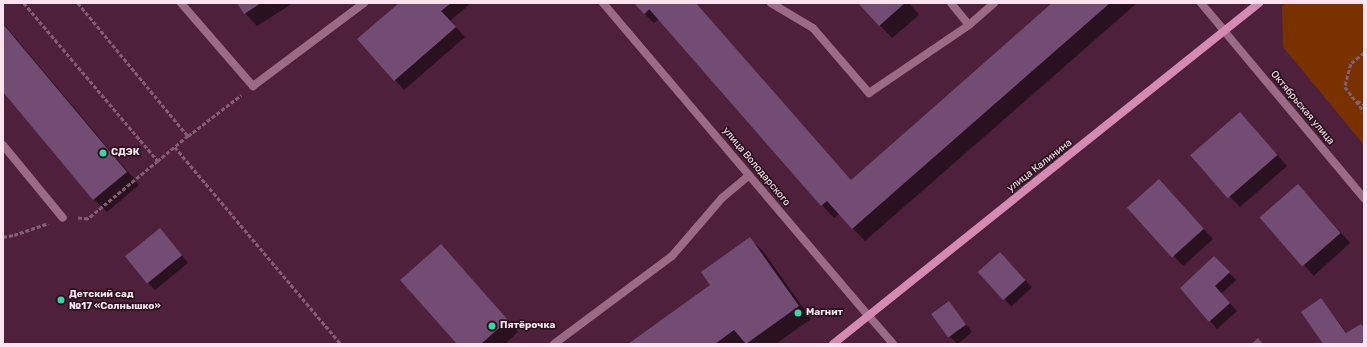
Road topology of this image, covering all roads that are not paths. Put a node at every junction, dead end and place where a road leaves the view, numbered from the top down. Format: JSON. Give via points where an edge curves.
{"nodes":[{"id":1,"x":182,"y":3,"type":"edge"},
{"id":2,"x":364,"y":3,"type":"edge"},
{"id":3,"x":603,"y":3,"type":"edge"},
{"id":4,"x":771,"y":3,"type":"edge"},
{"id":5,"x":952,"y":3,"type":"edge"},
{"id":6,"x":994,"y":3,"type":"edge"},
{"id":7,"x":1201,"y":3,"type":"edge"},
{"id":8,"x":1259,"y":3,"type":"edge"},
{"id":9,"x":969,"y":25,"type":"junction"},
{"id":10,"x":1225,"y":32,"type":"junction"},
{"id":11,"x":3,"y":145,"type":"edge"},
{"id":12,"x":749,"y":175,"type":"junction"},
{"id":13,"x":1364,"y":198,"type":"edge"},
{"id":14,"x":63,"y":218,"type":"road end"},
{"id":15,"x":868,"y":315,"type":"junction"},
{"id":16,"x":554,"y":344,"type":"edge"},
{"id":17,"x":832,"y":344,"type":"edge"},
{"id":18,"x":893,"y":344,"type":"edge"}],
"edges":[{"from":1,"to":2,"type":"street","via":[[254,86]]},
{"from":3,"to":12,"type":"street","name":"улица Володарского"},
{"from":4,"to":9,"type":"street","via":[[813,28],[869,93]]},
{"from":5,"to":9,"type":"street"},
{"from":6,"to":9,"type":"street"},
{"from":7,"to":10,"type":"street","name":"Октябрьская улица"},
{"from":8,"to":10,"type":"main road","name":"улица Калинина"},
{"from":10,"to":13,"type":"street","name":"Октябрьская улица"},
{"from":10,"to":15,"type":"main road","name":"улица Калинина"},
{"from":11,"to":14,"type":"street"},
{"from":12,"to":15,"type":"street","name":"улица Володарского"},
{"from":12,"to":16,"type":"street","via":[[722,198],[672,256]]},
{"from":15,"to":17,"type":"main road","name":"улица Калинина"},
{"from":15,"to":18,"type":"street","name":"улица Володарского"}]}
